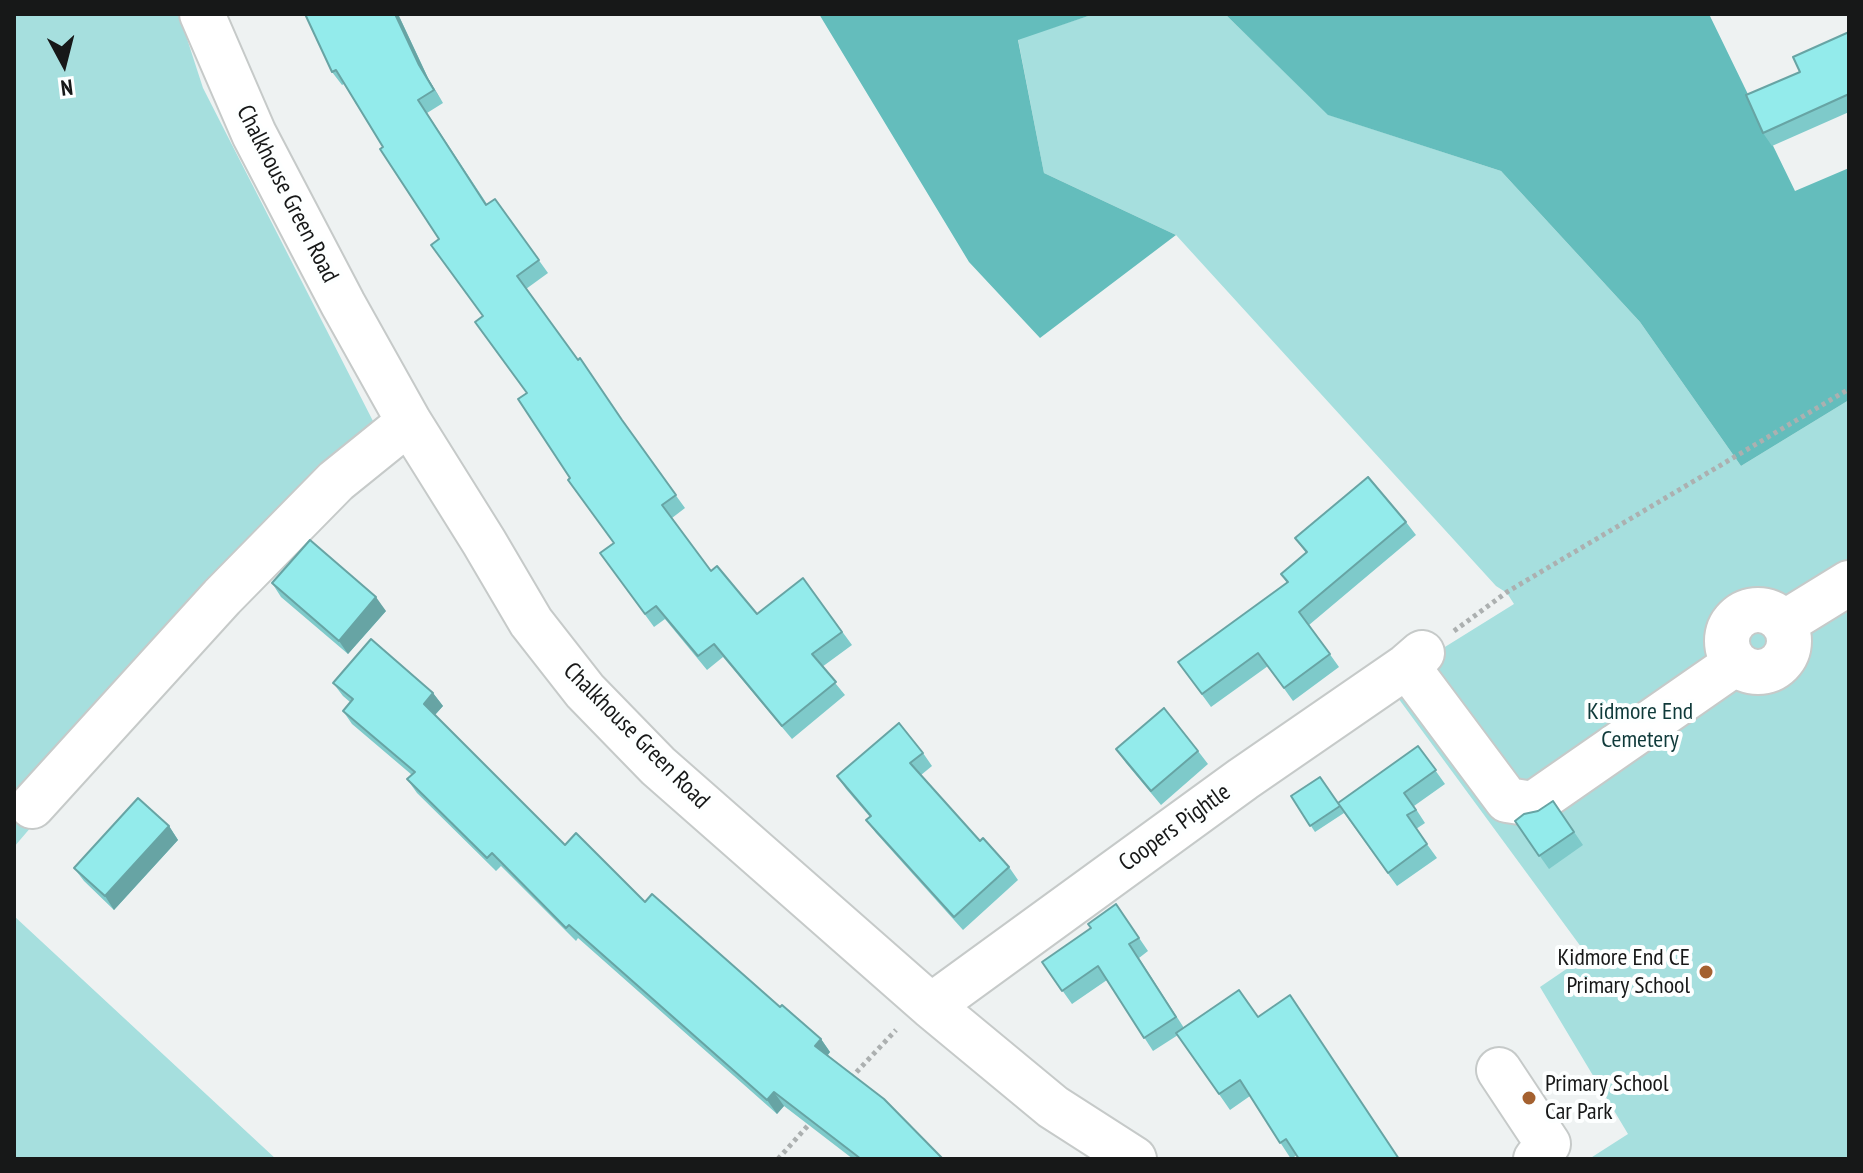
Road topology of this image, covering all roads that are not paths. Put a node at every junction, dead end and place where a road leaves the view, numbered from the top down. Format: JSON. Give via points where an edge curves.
{"nodes":[{"id":1,"x":202,"y":14,"type":"edge"},
{"id":2,"x":409,"y":422,"type":"junction"},
{"id":3,"x":1849,"y":583,"type":"edge"},
{"id":4,"x":32,"y":806,"type":"dead end"},
{"id":5,"x":931,"y":1006,"type":"junction"},
{"id":6,"x":1499,"y":1070,"type":"dead end"},
{"id":7,"x":1134,"y":1159,"type":"edge"},
{"id":8,"x":1536,"y":1159,"type":"edge"}],
"edges":[{"from":1,"to":2,"type":"street","name":"Chalkhouse Green Road","via":[[254,134]]},
{"from":2,"to":4,"type":"street","via":[[336,481],[222,597]]},
{"from":2,"to":5,"type":"street","name":"Chalkhouse Green Road","via":[[531,622],[585,691],[658,766]]},
{"from":3,"to":5,"type":"street","name":"Coopers Pightle","via":[[1784,623],[1790,637],[1779,665],[1765,672],[1736,663],[1533,804],[1507,800],[1415,660]]},
{"from":5,"to":7,"type":"street","name":"Chalkhouse Green Road","via":[[1053,1107]]},
{"from":6,"to":8,"type":"street","via":[[1548,1144]]}]}
